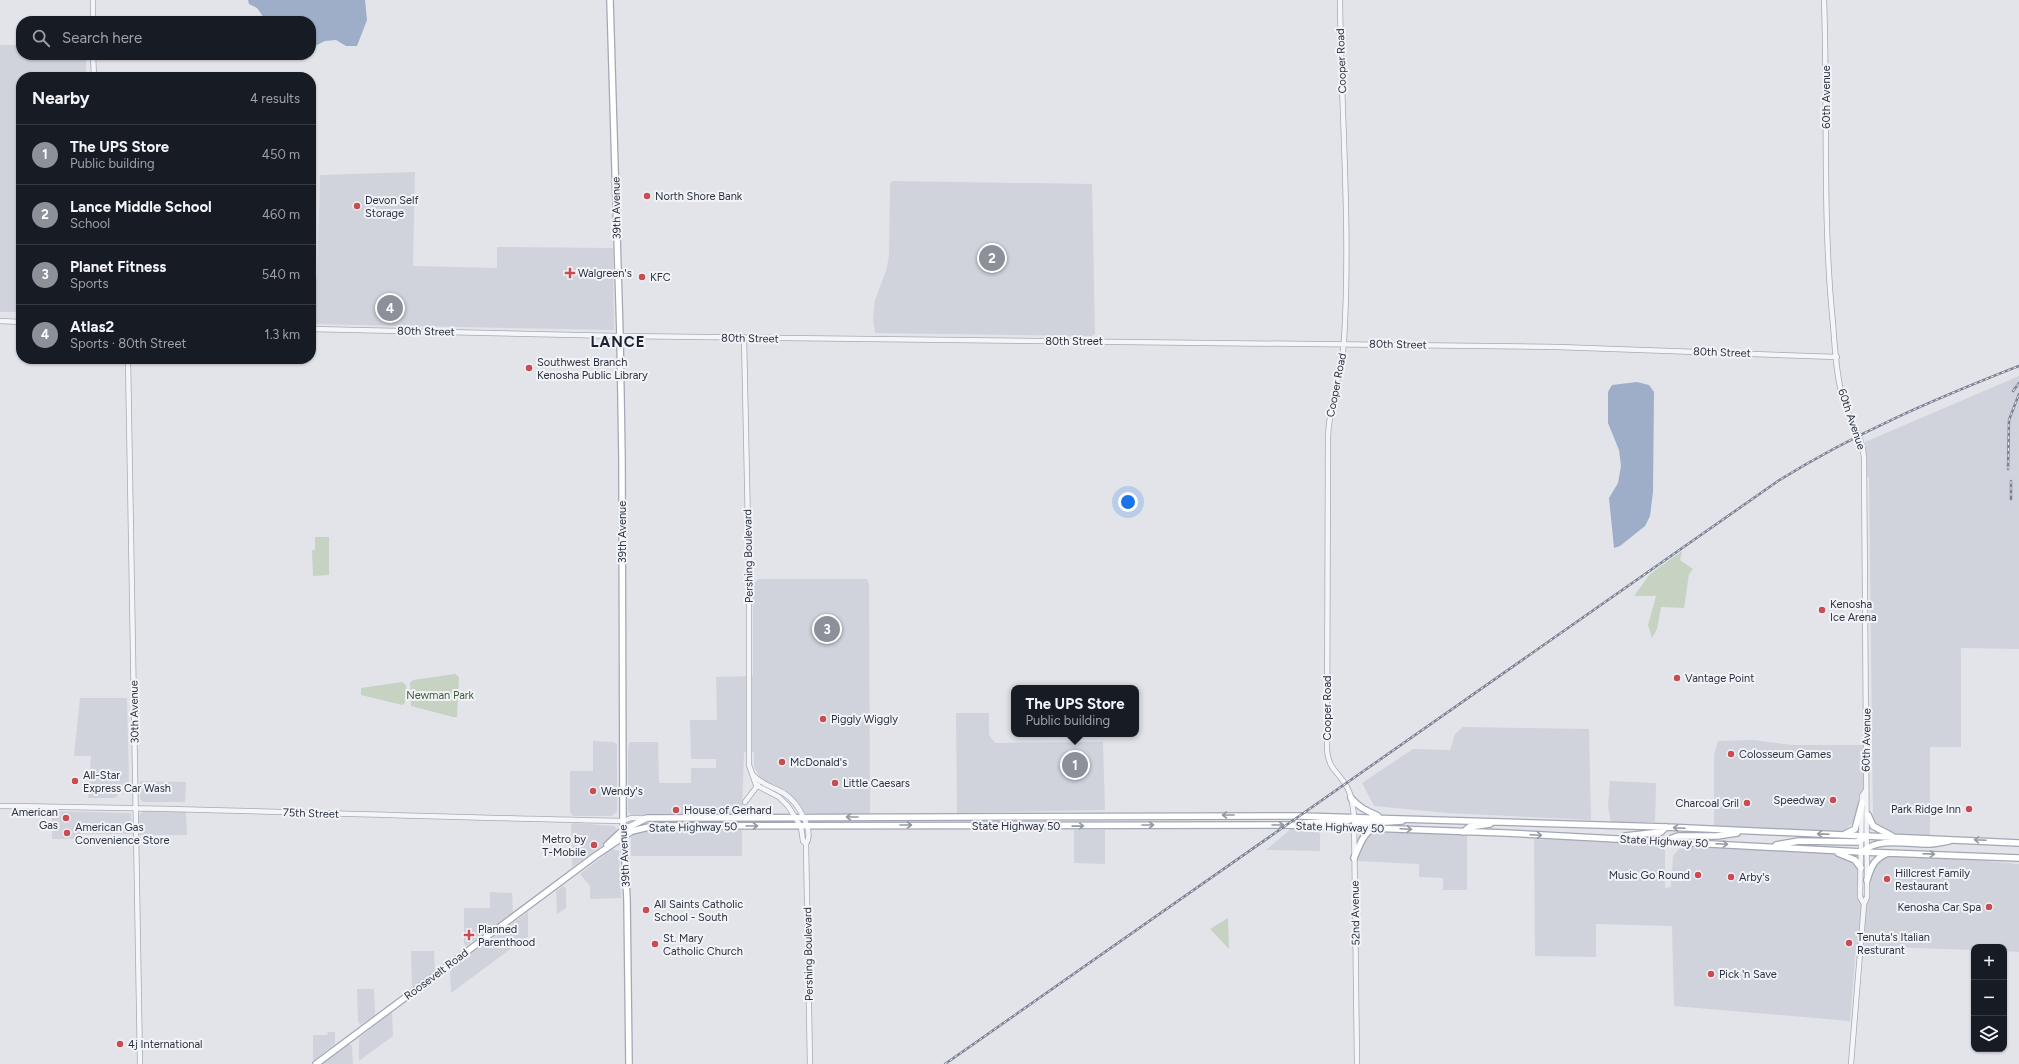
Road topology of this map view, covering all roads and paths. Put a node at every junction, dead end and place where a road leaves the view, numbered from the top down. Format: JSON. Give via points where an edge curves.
{"nodes":[{"id":1,"x":93,"y":0,"type":"edge"},
{"id":2,"x":610,"y":0,"type":"edge"},
{"id":3,"x":1340,"y":0,"type":"edge"},
{"id":4,"x":1824,"y":0,"type":"edge"},
{"id":5,"x":93,"y":16,"type":"edge"},
{"id":6,"x":93,"y":60,"type":"edge"},
{"id":7,"x":94,"y":72,"type":"edge"},
{"id":8,"x":0,"y":321,"type":"edge"},
{"id":9,"x":16,"y":322,"type":"edge"},
{"id":10,"x":316,"y":329,"type":"edge"},
{"id":11,"x":620,"y":336,"type":"junction"},
{"id":12,"x":744,"y":337,"type":"junction"},
{"id":13,"x":1344,"y":343,"type":"junction"},
{"id":14,"x":1837,"y":357,"type":"junction"},
{"id":15,"x":128,"y":364,"type":"edge"},
{"id":16,"x":1331,"y":768,"type":"joint"},
{"id":17,"x":752,"y":774,"type":"junction"},
{"id":18,"x":761,"y":782,"type":"junction"},
{"id":19,"x":757,"y":786,"type":"junction"},
{"id":20,"x":1866,"y":790,"type":"junction"},
{"id":21,"x":1351,"y":798,"type":"junction"},
{"id":22,"x":745,"y":802,"type":"dead end"},
{"id":23,"x":1862,"y":803,"type":"junction"},
{"id":24,"x":0,"y":806,"type":"edge"},
{"id":25,"x":135,"y":808,"type":"junction"},
{"id":26,"x":1868,"y":815,"type":"junction"},
{"id":27,"x":799,"y":817,"type":"junction"},
{"id":28,"x":1354,"y":817,"type":"junction"},
{"id":29,"x":1382,"y":817,"type":"junction"},
{"id":30,"x":647,"y":818,"type":"junction"},
{"id":31,"x":1414,"y":819,"type":"junction"},
{"id":32,"x":622,"y":821,"type":"junction"},
{"id":33,"x":1502,"y":822,"type":"junction"},
{"id":34,"x":1297,"y":825,"type":"junction"},
{"id":35,"x":632,"y":826,"type":"junction"},
{"id":36,"x":800,"y":826,"type":"junction"},
{"id":37,"x":808,"y":826,"type":"junction"},
{"id":38,"x":1354,"y":826,"type":"junction"},
{"id":39,"x":1666,"y":827,"type":"junction"},
{"id":40,"x":644,"y":828,"type":"junction"},
{"id":41,"x":1377,"y":828,"type":"junction"},
{"id":42,"x":623,"y":830,"type":"junction"},
{"id":43,"x":1749,"y":831,"type":"junction"},
{"id":44,"x":1463,"y":832,"type":"junction"},
{"id":45,"x":1842,"y":834,"type":"junction"},
{"id":46,"x":624,"y":837,"type":"junction"},
{"id":47,"x":1864,"y":837,"type":"junction"},
{"id":48,"x":1894,"y":837,"type":"junction"},
{"id":49,"x":1595,"y":838,"type":"junction"},
{"id":50,"x":1960,"y":839,"type":"junction"},
{"id":51,"x":1670,"y":841,"type":"junction"},
{"id":52,"x":2019,"y":843,"type":"edge"},
{"id":53,"x":806,"y":844,"type":"junction"},
{"id":54,"x":1768,"y":846,"type":"junction"},
{"id":55,"x":1828,"y":850,"type":"junction"},
{"id":56,"x":1866,"y":850,"type":"junction"},
{"id":57,"x":1890,"y":853,"type":"junction"},
{"id":58,"x":595,"y":856,"type":"junction"},
{"id":59,"x":1354,"y":858,"type":"junction"},
{"id":60,"x":2019,"y":858,"type":"edge"},
{"id":61,"x":1861,"y":868,"type":"junction"},
{"id":62,"x":1867,"y":880,"type":"junction"},
{"id":63,"x":1864,"y":904,"type":"junction"},
{"id":64,"x":140,"y":1064,"type":"edge"},
{"id":65,"x":316,"y":1064,"type":"edge"},
{"id":66,"x":629,"y":1064,"type":"edge"},
{"id":67,"x":810,"y":1064,"type":"edge"},
{"id":68,"x":1357,"y":1064,"type":"edge"},
{"id":69,"x":1851,"y":1064,"type":"edge"}],
"edges":[{"from":1,"to":5,"type":"street"},
{"from":2,"to":11,"type":"main road","name":"39th Avenue"},
{"from":3,"to":13,"type":"street","name":"Cooper Road","via":[[1346,262]]},
{"from":4,"to":14,"type":"street","name":"60th Avenue","via":[[1826,234]]},
{"from":6,"to":7,"type":"street"},
{"from":8,"to":9,"type":"street"},
{"from":10,"to":11,"type":"street","name":"80th Street"},
{"from":11,"to":12,"type":"street","name":"80th Street"},
{"from":11,"to":32,"type":"main road","name":"39th Avenue"},
{"from":12,"to":13,"type":"street","name":"80th Street"},
{"from":12,"to":17,"type":"street","name":"Pershing Boulevard","via":[[749,575],[749,760]]},
{"from":13,"to":14,"type":"street","name":"80th Street","via":[[1632,349]]},
{"from":13,"to":16,"type":"street","name":"Cooper Road","via":[[1328,433],[1326,483],[1327,749]]},
{"from":14,"to":20,"type":"street","name":"60th Avenue","via":[[1843,397],[1864,450]]},
{"from":15,"to":25,"type":"street","name":"30th Avenue"},
{"from":16,"to":21,"type":"street","name":"52nd Avenue","via":[[1345,784]]},
{"from":17,"to":18,"type":"street","name":"Pershing Boulevard"},
{"from":17,"to":19,"type":"street","name":"Pershing Boulevard"},
{"from":18,"to":19,"type":"street"},
{"from":18,"to":27,"type":"street","name":"Pershing Boulevard","via":[[788,796]]},
{"from":19,"to":22,"type":"street"},
{"from":19,"to":27,"type":"street","name":"Pershing Boulevard","via":[[783,800]]},
{"from":20,"to":23,"type":"street","name":"60th Avenue","via":[[1862,796]]},
{"from":20,"to":26,"type":"street","name":"60th Avenue"},
{"from":21,"to":28,"type":"street","name":"52nd Avenue"},
{"from":21,"to":29,"type":"main road","via":[[1364,810]]},
{"from":23,"to":45,"type":"main road","via":[[1855,829]]},
{"from":23,"to":47,"type":"street","name":"60th Avenue"},
{"from":24,"to":25,"type":"street","name":"75th Street"},
{"from":25,"to":32,"type":"street","name":"75th Street"},
{"from":25,"to":64,"type":"street","name":"30th Avenue"},
{"from":26,"to":47,"type":"street","name":"60th Avenue"},
{"from":26,"to":48,"type":"main road","via":[[1876,828]]},
{"from":28,"to":27,"type":"main road","name":"State Highway 50","one_way":true},
{"from":27,"to":30,"type":"main road","name":"State Highway 50"},
{"from":27,"to":36,"type":"street","name":"Pershing Boulevard"},
{"from":27,"to":37,"type":"street","name":"Pershing Boulevard"},
{"from":28,"to":29,"type":"main road","name":"State Highway 50"},
{"from":28,"to":34,"type":"main road","via":[[1347,821],[1314,821]]},
{"from":28,"to":38,"type":"street","name":"52nd Avenue"},
{"from":29,"to":31,"type":"main road","name":"State Highway 50"},
{"from":30,"to":32,"type":"street","name":"75th Street"},
{"from":30,"to":35,"type":"main road","name":"State Highway 50"},
{"from":31,"to":33,"type":"main road","name":"State Highway 50"},
{"from":31,"to":38,"type":"main road","via":[[1358,822]]},
{"from":32,"to":35,"type":"street","name":"75th Street"},
{"from":32,"to":42,"type":"main road","name":"39th Avenue"},
{"from":33,"to":39,"type":"main road","name":"State Highway 50"},
{"from":33,"to":44,"type":"main road","via":[[1469,827]]},
{"from":37,"to":34,"type":"main road","name":"State Highway 50","one_way":true},
{"from":34,"to":38,"type":"main road","name":"State Highway 50"},
{"from":35,"to":40,"type":"street","name":"75th Street"},
{"from":35,"to":42,"type":"main road","name":"State Highway 50"},
{"from":36,"to":37,"type":"main road","name":"State Highway 50"},
{"from":40,"to":36,"type":"main road","name":"State Highway 50","one_way":true},
{"from":36,"to":53,"type":"street","name":"Pershing Boulevard"},
{"from":37,"to":53,"type":"street","name":"Pershing Boulevard"},
{"from":38,"to":41,"type":"main road","name":"State Highway 50"},
{"from":38,"to":59,"type":"street","name":"52nd Avenue"},
{"from":43,"to":39,"type":"main road","name":"State Highway 50","one_way":true},
{"from":39,"to":49,"type":"main road","via":[[1661,832],[1652,834]]},
{"from":40,"to":46,"type":"main road","name":"State Highway 50"},
{"from":41,"to":44,"type":"main road","name":"State Highway 50","one_way":true},
{"from":41,"to":59,"type":"main road","via":[[1370,830],[1363,837]]},
{"from":42,"to":46,"type":"main road","name":"39th Avenue"},
{"from":42,"to":58,"type":"main road","name":"State Highway 50"},
{"from":45,"to":43,"type":"main road","name":"State Highway 50","one_way":true},
{"from":43,"to":51,"type":"main road","via":[[1717,836],[1678,836]]},
{"from":44,"to":49,"type":"main road","name":"State Highway 50","one_way":true},
{"from":45,"to":47,"type":"main road","name":"State Highway 50"},
{"from":46,"to":58,"type":"main road","name":"State Highway 50"},
{"from":46,"to":66,"type":"main road","name":"39th Avenue"},
{"from":47,"to":48,"type":"main road","name":"State Highway 50"},
{"from":47,"to":54,"type":"main road","via":[[1849,842],[1799,841]]},
{"from":47,"to":56,"type":"street","name":"60th Avenue"},
{"from":47,"to":56,"type":"street","name":"60th Avenue"},
{"from":48,"to":50,"type":"main road","name":"State Highway 50"},
{"from":49,"to":51,"type":"main road","name":"State Highway 50"},
{"from":52,"to":50,"type":"main road","name":"State Highway 50","one_way":true},
{"from":50,"to":56,"type":"main road","via":[[1929,844],[1893,843]]},
{"from":51,"to":54,"type":"main road","name":"State Highway 50","one_way":true},
{"from":53,"to":67,"type":"street","name":"Pershing Boulevard"},
{"from":54,"to":55,"type":"main road","name":"State Highway 50"},
{"from":55,"to":56,"type":"main road","name":"State Highway 50"},
{"from":55,"to":61,"type":"main road","via":[[1851,857]]},
{"from":56,"to":57,"type":"main road","name":"State Highway 50"},
{"from":56,"to":61,"type":"street","name":"60th Avenue"},
{"from":56,"to":62,"type":"street","name":"60th Avenue"},
{"from":57,"to":60,"type":"main road","name":"State Highway 50","one_way":true},
{"from":57,"to":62,"type":"main road","via":[[1878,857]]},
{"from":58,"to":65,"type":"main road","name":"Roosevelt Road"},
{"from":59,"to":68,"type":"street","name":"52nd Avenue"},
{"from":61,"to":63,"type":"street","name":"60th Avenue","via":[[1860,897]]},
{"from":62,"to":63,"type":"street","name":"60th Avenue","via":[[1867,897]]},
{"from":63,"to":69,"type":"street","name":"60th Avenue"}]}
